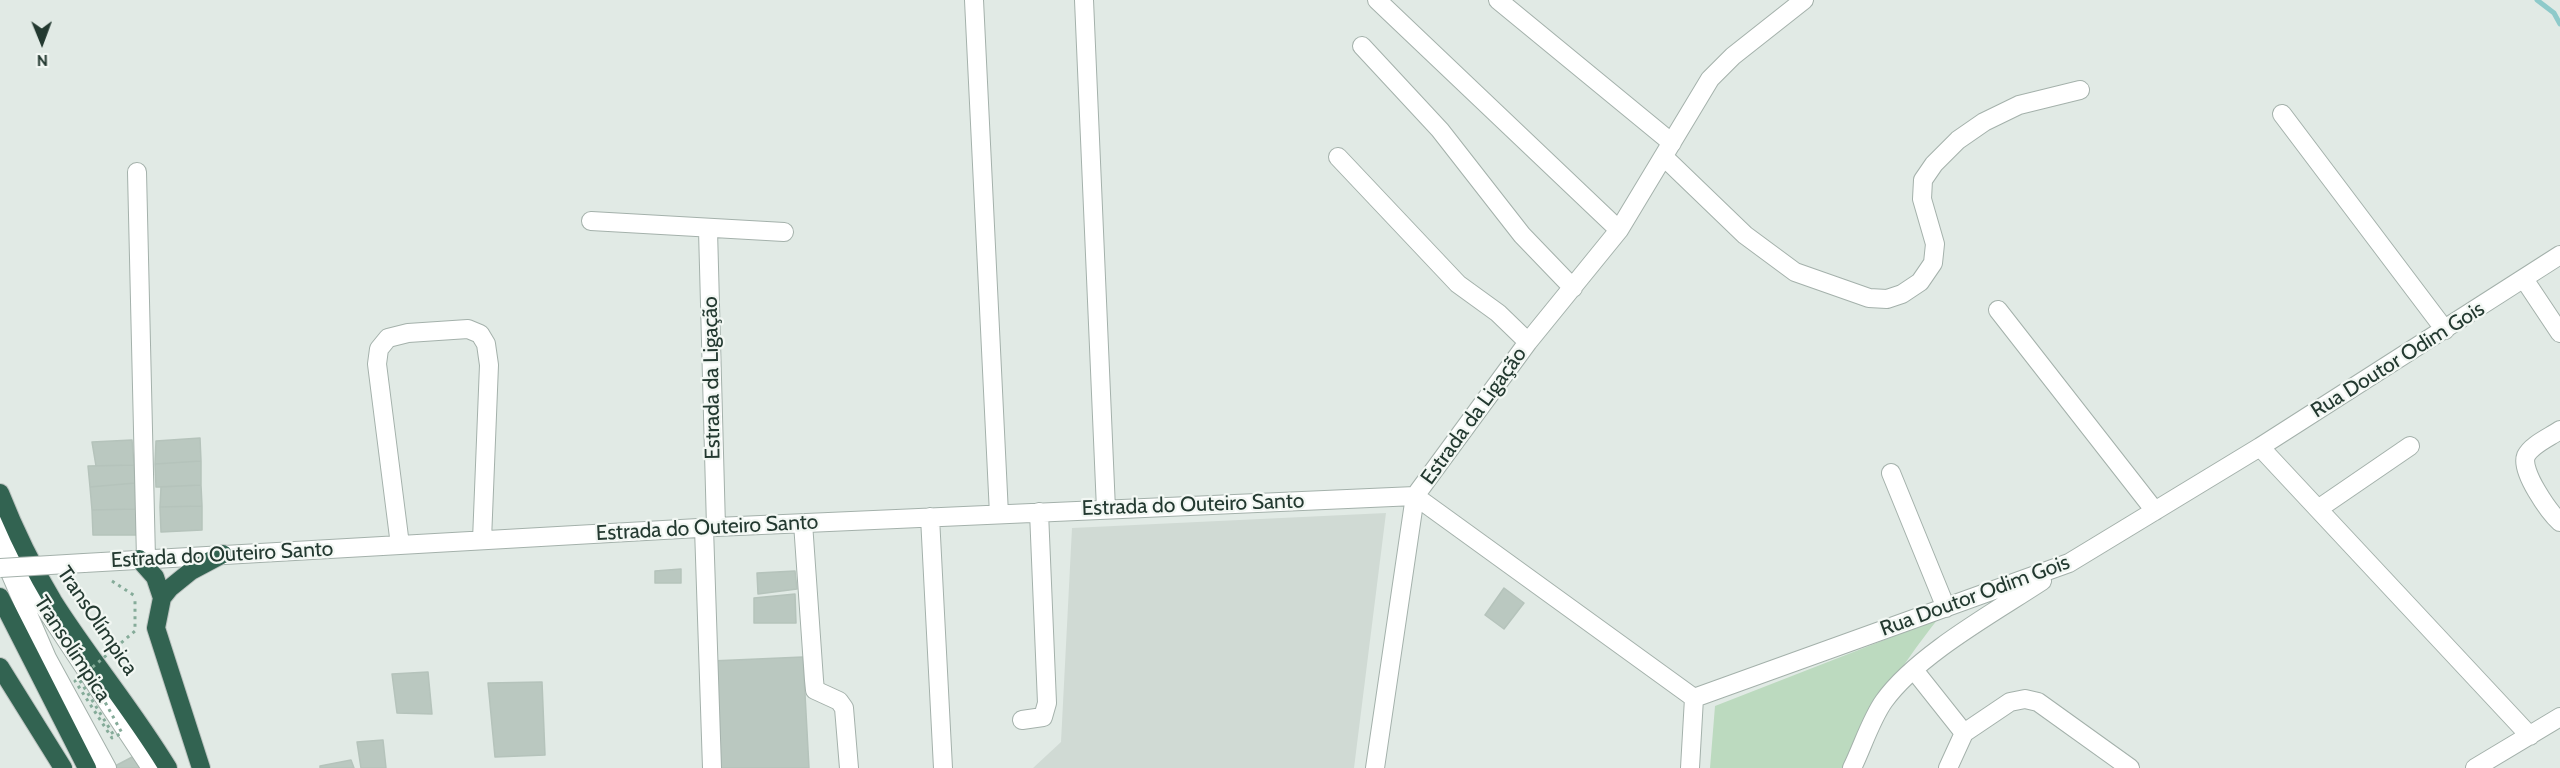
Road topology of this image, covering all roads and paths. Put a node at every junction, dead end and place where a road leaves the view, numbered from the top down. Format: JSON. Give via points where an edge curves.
{"nodes":[{"id":1,"x":974,"y":0,"type":"edge"},
{"id":2,"x":1084,"y":0,"type":"edge"},
{"id":3,"x":1377,"y":0,"type":"edge"},
{"id":4,"x":1498,"y":0,"type":"edge"},
{"id":5,"x":1804,"y":0,"type":"edge"},
{"id":6,"x":1362,"y":46,"type":"dead end"},
{"id":7,"x":2080,"y":90,"type":"dead end"},
{"id":8,"x":2282,"y":114,"type":"dead end"},
{"id":9,"x":1668,"y":150,"type":"junction"},
{"id":10,"x":1338,"y":157,"type":"dead end"},
{"id":11,"x":137,"y":172,"type":"dead end"},
{"id":12,"x":591,"y":221,"type":"dead end"},
{"id":13,"x":708,"y":230,"type":"junction"},
{"id":14,"x":1619,"y":230,"type":"junction"},
{"id":15,"x":784,"y":232,"type":"dead end"},
{"id":16,"x":2560,"y":255,"type":"edge"},
{"id":17,"x":2524,"y":279,"type":"junction"},
{"id":18,"x":1573,"y":288,"type":"junction"},
{"id":19,"x":1998,"y":310,"type":"dead end"},
{"id":20,"x":2445,"y":330,"type":"junction"},
{"id":21,"x":2560,"y":333,"type":"edge"},
{"id":22,"x":1528,"y":342,"type":"junction"},
{"id":23,"x":2560,"y":430,"type":"edge"},
{"id":24,"x":2410,"y":446,"type":"dead end"},
{"id":25,"x":2260,"y":447,"type":"junction"},
{"id":26,"x":1891,"y":473,"type":"dead end"},
{"id":27,"x":0,"y":493,"type":"edge"},
{"id":28,"x":1415,"y":496,"type":"junction"},
{"id":29,"x":1106,"y":509,"type":"junction"},
{"id":30,"x":2318,"y":509,"type":"junction"},
{"id":31,"x":2155,"y":511,"type":"junction"},
{"id":32,"x":1039,"y":512,"type":"junction"},
{"id":33,"x":999,"y":514,"type":"junction"},
{"id":34,"x":930,"y":517,"type":"junction"},
{"id":35,"x":2560,"y":522,"type":"edge"},
{"id":36,"x":803,"y":523,"type":"junction"},
{"id":37,"x":0,"y":526,"type":"edge"},
{"id":38,"x":710,"y":527,"type":"junction"},
{"id":39,"x":482,"y":540,"type":"junction"},
{"id":40,"x":400,"y":545,"type":"junction"},
{"id":41,"x":0,"y":550,"type":"edge"},
{"id":42,"x":223,"y":555,"type":"junction"},
{"id":43,"x":143,"y":559,"type":"junction"},
{"id":44,"x":2069,"y":563,"type":"junction"},
{"id":45,"x":0,"y":568,"type":"edge"},
{"id":46,"x":0,"y":597,"type":"edge"},
{"id":47,"x":135,"y":598,"type":"dead end"},
{"id":48,"x":162,"y":598,"type":"junction"},
{"id":49,"x":1946,"y":608,"type":"junction"},
{"id":50,"x":0,"y":667,"type":"edge"},
{"id":51,"x":1914,"y":670,"type":"junction"},
{"id":52,"x":1694,"y":698,"type":"junction"},
{"id":53,"x":2560,"y":717,"type":"edge"},
{"id":54,"x":1022,"y":720,"type":"dead end"},
{"id":55,"x":1964,"y":733,"type":"junction"},
{"id":56,"x":113,"y":734,"type":"dead end"},
{"id":57,"x":2530,"y":736,"type":"junction"},
{"id":58,"x":2104,"y":760,"type":"edge"},
{"id":59,"x":63,"y":768,"type":"edge"},
{"id":60,"x":87,"y":768,"type":"edge"},
{"id":61,"x":107,"y":768,"type":"edge"},
{"id":62,"x":151,"y":768,"type":"edge"},
{"id":63,"x":168,"y":768,"type":"edge"},
{"id":64,"x":201,"y":768,"type":"edge"},
{"id":65,"x":712,"y":768,"type":"edge"},
{"id":66,"x":849,"y":768,"type":"edge"},
{"id":67,"x":943,"y":768,"type":"edge"},
{"id":68,"x":1375,"y":768,"type":"edge"},
{"id":69,"x":1690,"y":768,"type":"edge"},
{"id":70,"x":1852,"y":768,"type":"edge"},
{"id":71,"x":1948,"y":768,"type":"edge"},
{"id":72,"x":2130,"y":768,"type":"edge"},
{"id":73,"x":2475,"y":768,"type":"edge"}],
"edges":[{"from":1,"to":33,"type":"street"},
{"from":2,"to":29,"type":"street"},
{"from":3,"to":14,"type":"street"},
{"from":4,"to":9,"type":"street"},
{"from":5,"to":9,"type":"street","name":"Estrada da Ligação","via":[[1710,79]]},
{"from":6,"to":18,"type":"street","via":[[1440,130],[1522,235]]},
{"from":7,"to":9,"type":"street","via":[[2019,105],[1984,122],[1934,164],[1923,180],[1922,199],[1935,244],[1934,263],[1920,282],[1887,299],[1869,298],[1796,272],[1745,236]]},
{"from":8,"to":20,"type":"street"},
{"from":9,"to":14,"type":"street","name":"Estrada da Ligação"},
{"from":10,"to":22,"type":"street","via":[[1458,284],[1498,313]]},
{"from":11,"to":43,"type":"street"},
{"from":12,"to":13,"type":"street"},
{"from":13,"to":15,"type":"street"},
{"from":13,"to":38,"type":"street","name":"Estrada da Ligação"},
{"from":14,"to":18,"type":"street","name":"Estrada da Ligação"},
{"from":16,"to":17,"type":"street","name":"Rua Doutor Odim Gois"},
{"from":17,"to":20,"type":"street","name":"Rua Doutor Odim Gois"},
{"from":17,"to":21,"type":"street"},
{"from":18,"to":22,"type":"street","name":"Estrada da Ligação"},
{"from":19,"to":31,"type":"street"},
{"from":20,"to":25,"type":"street","name":"Rua Doutor Odim Gois"},
{"from":22,"to":28,"type":"street","name":"Estrada da Ligação"},
{"from":23,"to":35,"type":"street","via":[[2527,454],[2526,468],[2540,497]]},
{"from":24,"to":30,"type":"street"},
{"from":25,"to":30,"type":"street"},
{"from":25,"to":31,"type":"street","name":"Rua Doutor Odim Gois"},
{"from":26,"to":49,"type":"street"},
{"from":27,"to":63,"type":"highway","name":"TransOlímpica","via":[[54,603]]},
{"from":28,"to":29,"type":"street","name":"Estrada do Outeiro Santo"},
{"from":28,"to":52,"type":"street"},
{"from":28,"to":68,"type":"street","name":"Estrada da Ligação"},
{"from":29,"to":32,"type":"street","name":"Estrada do Outeiro Santo"},
{"from":30,"to":57,"type":"street"},
{"from":31,"to":44,"type":"street","name":"Rua Doutor Odim Gois"},
{"from":32,"to":33,"type":"street","name":"Estrada do Outeiro Santo"},
{"from":32,"to":54,"type":"street","via":[[1047,703],[1042,717]]},
{"from":33,"to":34,"type":"street","name":"Estrada do Outeiro Santo"},
{"from":34,"to":36,"type":"street","name":"Estrada do Outeiro Santo"},
{"from":34,"to":67,"type":"street"},
{"from":36,"to":38,"type":"street","name":"Estrada do Outeiro Santo"},
{"from":36,"to":66,"type":"street","via":[[815,690],[839,700],[844,708]]},
{"from":37,"to":62,"type":"street","name":"Transolímpica","via":[[37,596]]},
{"from":38,"to":39,"type":"street","name":"Estrada do Outeiro Santo"},
{"from":38,"to":65,"type":"street","name":"Estrada da Ligação"},
{"from":39,"to":40,"type":"street","name":"Estrada do Outeiro Santo"},
{"from":39,"to":40,"type":"street","via":[[489,365],[486,344],[480,334],[468,329],[388,338],[379,349],[376,364]]},
{"from":40,"to":42,"type":"street","name":"Estrada do Outeiro Santo"},
{"from":41,"to":61,"type":"street","name":"Transolímpica","via":[[47,658]]},
{"from":42,"to":43,"type":"street","name":"Estrada do Outeiro Santo"},
{"from":42,"to":48,"type":"highway","via":[[180,579]]},
{"from":43,"to":45,"type":"street","name":"Estrada do Outeiro Santo","bridge":true},
{"from":43,"to":48,"type":"highway"},
{"from":44,"to":49,"type":"street","name":"Rua Doutor Odim Gois"},
{"from":44,"to":51,"type":"street"},
{"from":46,"to":60,"type":"highway","name":"TransOlímpica"},
{"from":47,"to":56,"type":"path","bridge":true,"via":[[135,631],[88,670],[122,732],[112,738],[75,681],[79,679]]},
{"from":48,"to":64,"type":"highway","via":[[156,628]]},
{"from":49,"to":52,"type":"street","name":"Rua Doutor Odim Gois"},
{"from":50,"to":59,"type":"highway"},
{"from":51,"to":55,"type":"street"},
{"from":51,"to":70,"type":"street","via":[[1883,701]]},
{"from":52,"to":69,"type":"street"},
{"from":53,"to":57,"type":"street"},
{"from":55,"to":58,"type":"street","via":[[2010,702],[2025,699],[2038,702]]},
{"from":55,"to":71,"type":"street"},
{"from":57,"to":73,"type":"street"},
{"from":58,"to":72,"type":"street"}]}
